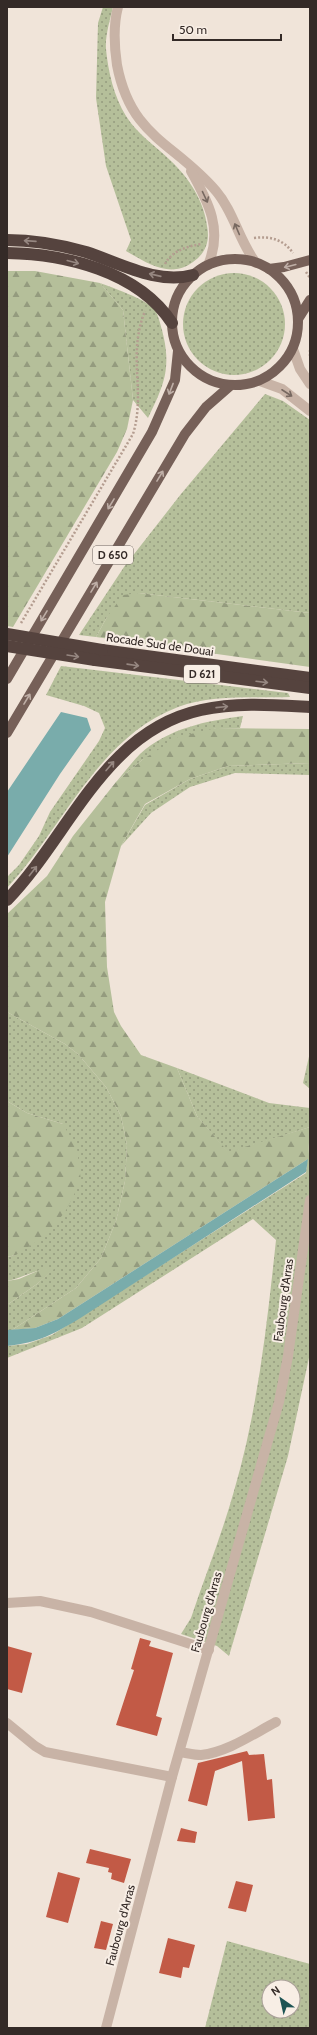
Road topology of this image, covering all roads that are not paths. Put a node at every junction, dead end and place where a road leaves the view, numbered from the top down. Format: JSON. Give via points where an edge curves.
{"nodes":[{"id":1,"x":118,"y":7,"type":"edge"},
{"id":2,"x":186,"y":163,"type":"junction"},
{"id":3,"x":7,"y":240,"type":"edge"},
{"id":4,"x":7,"y":253,"type":"edge"},
{"id":5,"x":305,"y":261,"type":"edge"},
{"id":6,"x":256,"y":263,"type":"junction"},
{"id":7,"x":208,"y":265,"type":"junction"},
{"id":8,"x":269,"y":269,"type":"junction"},
{"id":9,"x":193,"y":275,"type":"junction"},
{"id":10,"x":310,"y":300,"type":"edge"},
{"id":11,"x":298,"y":319,"type":"junction"},
{"id":12,"x":172,"y":323,"type":"junction"},
{"id":13,"x":293,"y":349,"type":"junction"},
{"id":14,"x":178,"y":351,"type":"junction"},
{"id":15,"x":260,"y":381,"type":"junction"},
{"id":16,"x":310,"y":384,"type":"edge"},
{"id":17,"x":230,"y":386,"type":"junction"},
{"id":18,"x":310,"y":411,"type":"edge"},
{"id":19,"x":7,"y":634,"type":"edge"},
{"id":20,"x":7,"y":646,"type":"edge"},
{"id":21,"x":98,"y":655,"type":"junction"},
{"id":22,"x":7,"y":678,"type":"edge"},
{"id":23,"x":310,"y":678,"type":"edge"},
{"id":24,"x":310,"y":688,"type":"edge"},
{"id":25,"x":310,"y":707,"type":"edge"},
{"id":26,"x":7,"y":733,"type":"edge"},
{"id":27,"x":7,"y":900,"type":"edge"},
{"id":28,"x":310,"y":1200,"type":"edge"},
{"id":29,"x":7,"y":1603,"type":"edge"},
{"id":30,"x":209,"y":1650,"type":"junction"},
{"id":31,"x":7,"y":1722,"type":"edge"},
{"id":32,"x":276,"y":1722,"type":"dead end"},
{"id":33,"x":180,"y":1752,"type":"junction"},
{"id":34,"x":172,"y":1777,"type":"junction"},
{"id":35,"x":106,"y":2028,"type":"edge"}],
"edges":[{"from":1,"to":2,"type":"street","via":[[114,35],[115,53],[127,99],[146,128]]},
{"from":6,"to":2,"type":"street","one_way":true,"via":[[219,195]]},
{"from":2,"to":7,"type":"street","one_way":true,"via":[[209,205],[214,224],[215,242]]},
{"from":9,"to":3,"type":"highway","one_way":true,"via":[[181,278],[160,276],[70,248],[42,242]]},
{"from":4,"to":12,"type":"highway","one_way":true,"via":[[49,256],[77,262],[114,276],[150,298]]},
{"from":5,"to":8,"type":"main road","one_way":true},
{"from":6,"to":7,"type":"main road","via":[[232,259]]},
{"from":6,"to":8,"type":"main road"},
{"from":7,"to":9,"type":"main road"},
{"from":8,"to":11,"type":"main road","via":[[283,280],[290,290],[297,307]]},
{"from":9,"to":12,"type":"main road","via":[[176,299]]},
{"from":10,"to":11,"type":"main road"},
{"from":11,"to":13,"type":"main road"},
{"from":12,"to":14,"type":"main road"},
{"from":13,"to":15,"type":"main road","via":[[277,370]]},
{"from":13,"to":16,"type":"street","via":[[300,369]]},
{"from":14,"to":17,"type":"main road","via":[[200,375]]},
{"from":14,"to":22,"type":"main road","number":"D 650","one_way":true,"via":[[175,380],[152,432]]},
{"from":15,"to":17,"type":"main road"},
{"from":15,"to":18,"type":"street","one_way":true,"via":[[282,390]]},
{"from":26,"to":17,"type":"main road","number":"D 650","one_way":true,"via":[[185,434],[206,407]]},
{"from":19,"to":21,"type":"highway","name":"Rocade Sud de Douai","number":"D 621","bridge":true},
{"from":20,"to":21,"type":"highway","name":"Rocade Sud de Douai","number":"D 621","one_way":true,"bridge":true},
{"from":21,"to":23,"type":"highway","name":"Rocade Sud de Douai","number":"D 621"},
{"from":21,"to":24,"type":"highway","name":"Rocade Sud de Douai","number":"D 621","one_way":true},
{"from":27,"to":25,"type":"highway","one_way":true,"via":[[35,867],[109,766],[145,735],[177,717],[213,708],[256,705]]},
{"from":28,"to":30,"type":"street","name":"Faubourg d'Arras","via":[[279,1402]]},
{"from":29,"to":30,"type":"street","via":[[40,1601],[83,1610]]},
{"from":30,"to":33,"type":"street","name":"Faubourg d'Arras"},
{"from":31,"to":34,"type":"street","via":[[46,1752]]},
{"from":32,"to":33,"type":"street","via":[[231,1746],[210,1753],[199,1755]]},
{"from":33,"to":34,"type":"street","name":"Faubourg d'Arras"},
{"from":34,"to":35,"type":"street","name":"Faubourg d'Arras"}]}
